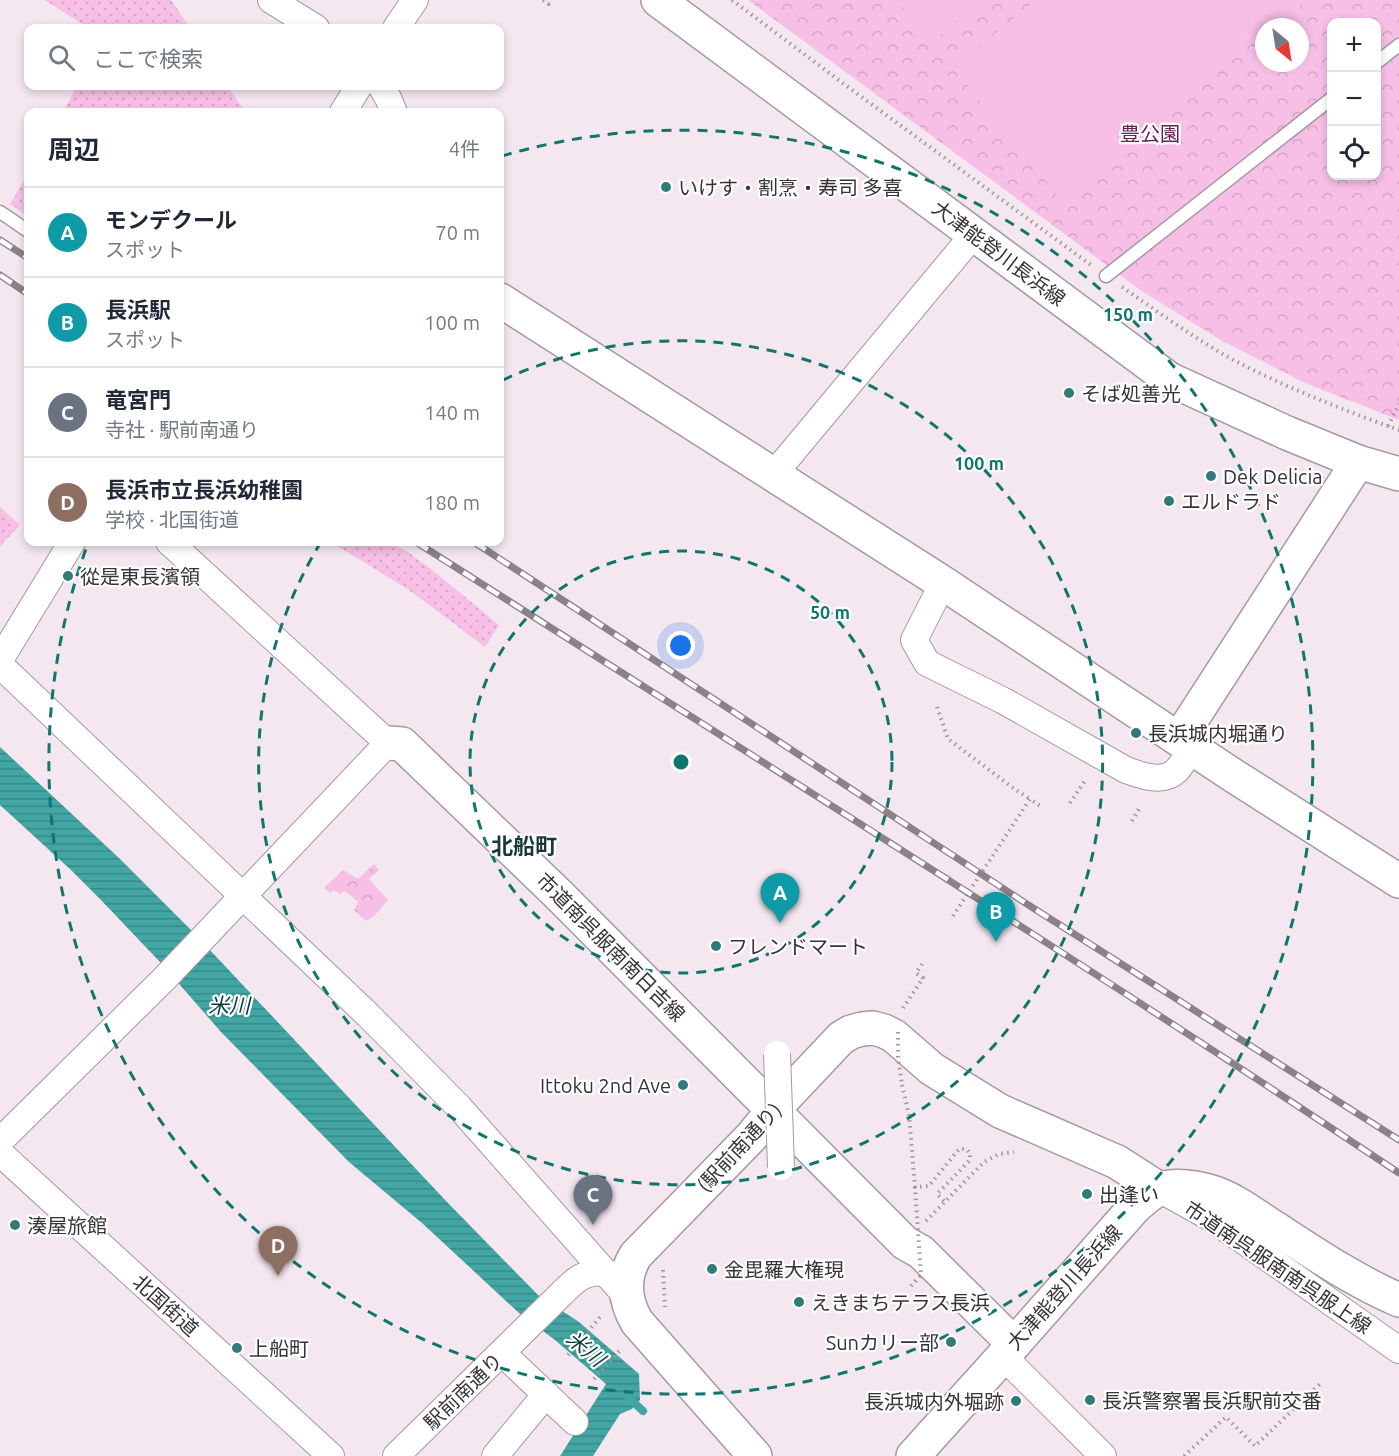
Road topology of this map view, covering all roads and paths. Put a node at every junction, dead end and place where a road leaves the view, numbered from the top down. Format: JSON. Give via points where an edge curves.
{"nodes":[{"id":1,"x":271,"y":0,"type":"edge"},
{"id":2,"x":415,"y":0,"type":"edge"},
{"id":3,"x":543,"y":0,"type":"edge"},
{"id":4,"x":551,"y":0,"type":"edge"},
{"id":5,"x":658,"y":0,"type":"edge"},
{"id":6,"x":732,"y":0,"type":"edge"},
{"id":7,"x":310,"y":24,"type":"edge"},
{"id":8,"x":399,"y":24,"type":"edge"},
{"id":9,"x":1399,"y":45,"type":"edge"},
{"id":10,"x":1381,"y":60,"type":"edge"},
{"id":11,"x":357,"y":90,"type":"edge"},
{"id":12,"x":383,"y":90,"type":"edge"},
{"id":13,"x":1327,"y":102,"type":"edge"},
{"id":14,"x":345,"y":108,"type":"edge"},
{"id":15,"x":392,"y":108,"type":"edge"},
{"id":16,"x":0,"y":212,"type":"edge"},
{"id":17,"x":24,"y":228,"type":"edge"},
{"id":18,"x":974,"y":234,"type":"junction"},
{"id":19,"x":1106,"y":276,"type":"junction"},
{"id":20,"x":504,"y":303,"type":"edge"},
{"id":21,"x":1399,"y":404,"type":"edge"},
{"id":22,"x":1388,"y":426,"type":"junction"},
{"id":23,"x":1399,"y":429,"type":"edge"},
{"id":24,"x":1358,"y":462,"type":"junction"},
{"id":25,"x":771,"y":474,"type":"junction"},
{"id":26,"x":1399,"y":474,"type":"edge"},
{"id":27,"x":70,"y":546,"type":"edge"},
{"id":28,"x":173,"y":546,"type":"edge"},
{"id":29,"x":943,"y":583,"type":"junction"},
{"id":30,"x":0,"y":660,"type":"edge"},
{"id":31,"x":0,"y":665,"type":"edge"},
{"id":32,"x":937,"y":707,"type":"dead end"},
{"id":33,"x":388,"y":743,"type":"junction"},
{"id":34,"x":1186,"y":743,"type":"junction"},
{"id":35,"x":1088,"y":775,"type":"dead end"},
{"id":36,"x":1030,"y":799,"type":"junction"},
{"id":37,"x":1070,"y":803,"type":"dead end"},
{"id":38,"x":1043,"y":808,"type":"dead end"},
{"id":39,"x":1139,"y":809,"type":"dead end"},
{"id":40,"x":1132,"y":821,"type":"dead end"},
{"id":41,"x":1399,"y":881,"type":"edge"},
{"id":42,"x":242,"y":896,"type":"junction"},
{"id":43,"x":953,"y":916,"type":"dead end"},
{"id":44,"x":922,"y":964,"type":"dead end"},
{"id":45,"x":908,"y":1000,"type":"dead end"},
{"id":46,"x":898,"y":1032,"type":"dead end"},
{"id":47,"x":841,"y":1038,"type":"joint"},
{"id":48,"x":777,"y":1054,"type":"dead end"},
{"id":49,"x":773,"y":1110,"type":"junction"},
{"id":50,"x":0,"y":1141,"type":"edge"},
{"id":51,"x":1021,"y":1152,"type":"dead end"},
{"id":52,"x":0,"y":1153,"type":"edge"},
{"id":53,"x":781,"y":1167,"type":"dead end"},
{"id":54,"x":915,"y":1187,"type":"junction"},
{"id":55,"x":1160,"y":1189,"type":"junction"},
{"id":56,"x":945,"y":1202,"type":"junction"},
{"id":57,"x":905,"y":1243,"type":"junction"},
{"id":58,"x":632,"y":1273,"type":"junction"},
{"id":59,"x":917,"y":1278,"type":"dead end"},
{"id":60,"x":911,"y":1286,"type":"dead end"},
{"id":61,"x":925,"y":1286,"type":"dead end"},
{"id":62,"x":1399,"y":1300,"type":"edge"},
{"id":63,"x":666,"y":1313,"type":"dead end"},
{"id":64,"x":600,"y":1317,"type":"dead end"},
{"id":65,"x":1009,"y":1350,"type":"junction"},
{"id":66,"x":1399,"y":1350,"type":"edge"},
{"id":67,"x":502,"y":1353,"type":"junction"},
{"id":68,"x":618,"y":1353,"type":"dead end"},
{"id":69,"x":568,"y":1355,"type":"dead end"},
{"id":70,"x":594,"y":1379,"type":"dead end"},
{"id":71,"x":1321,"y":1383,"type":"dead end"},
{"id":72,"x":546,"y":1394,"type":"junction"},
{"id":73,"x":575,"y":1422,"type":"dead end"},
{"id":74,"x":332,"y":1456,"type":"edge"},
{"id":75,"x":396,"y":1456,"type":"edge"},
{"id":76,"x":495,"y":1456,"type":"edge"},
{"id":77,"x":755,"y":1456,"type":"edge"},
{"id":78,"x":913,"y":1456,"type":"edge"},
{"id":79,"x":1103,"y":1456,"type":"edge"},
{"id":80,"x":1184,"y":1456,"type":"edge"}],
"edges":[{"from":1,"to":7,"type":"street"},
{"from":2,"to":8,"type":"street"},
{"from":3,"to":4,"type":"path","via":[[549,4]]},
{"from":5,"to":18,"type":"street","name":"大津能登川長浜線"},
{"from":6,"to":19,"type":"path"},
{"from":9,"to":10,"type":"lane"},
{"from":11,"to":14,"type":"street"},
{"from":12,"to":15,"type":"street"},
{"from":13,"to":19,"type":"lane"},
{"from":16,"to":17,"type":"lane"},
{"from":18,"to":24,"type":"street","name":"大津能登川長浜線","via":[[1169,379]]},
{"from":18,"to":25,"type":"street"},
{"from":19,"to":22,"type":"path","via":[[1229,357],[1279,382]]},
{"from":20,"to":25,"type":"street"},
{"from":21,"to":22,"type":"path"},
{"from":22,"to":23,"type":"path"},
{"from":24,"to":26,"type":"street","name":"大津能登川長浜線"},
{"from":24,"to":34,"type":"street"},
{"from":25,"to":29,"type":"street"},
{"from":27,"to":30,"type":"street"},
{"from":28,"to":33,"type":"street","name":"市道南呉服南南日吉線"},
{"from":29,"to":34,"type":"street"},
{"from":29,"to":34,"type":"street","via":[[914,640],[927,663],[1144,776],[1169,776],[1176,771]]},
{"from":31,"to":42,"type":"street"},
{"from":32,"to":36,"type":"path","via":[[948,739]]},
{"from":33,"to":42,"type":"street"},
{"from":33,"to":49,"type":"street","name":"市道南呉服南南日吉線","via":[[402,744],[560,895]]},
{"from":34,"to":41,"type":"street"},
{"from":35,"to":37,"type":"path"},
{"from":36,"to":38,"type":"path"},
{"from":36,"to":43,"type":"path"},
{"from":39,"to":40,"type":"path"},
{"from":42,"to":50,"type":"street"},
{"from":42,"to":58,"type":"street"},
{"from":44,"to":45,"type":"path","via":[[916,973],[923,978]]},
{"from":46,"to":54,"type":"path","bridge":true,"via":[[898,1065],[909,1115]]},
{"from":47,"to":49,"type":"street","name":"(駅前南通り)"},
{"from":47,"to":55,"type":"street","name":"市道南呉服南南呉服上線","via":[[862,1029],[884,1031],[932,1069],[1000,1111],[1118,1162]]},
{"from":48,"to":53,"type":"street","bridge":true},
{"from":49,"to":57,"type":"street","name":"市道南呉服南南日吉線"},
{"from":49,"to":58,"type":"street","name":"(駅前南通り)"},
{"from":51,"to":56,"type":"path","via":[[988,1159]]},
{"from":52,"to":74,"type":"street","name":"北国街道"},
{"from":54,"to":56,"type":"path","via":[[929,1186],[957,1152],[962,1148],[969,1150],[968,1162],[937,1194]]},
{"from":54,"to":60,"type":"path","bridge":true,"via":[[921,1275]]},
{"from":55,"to":62,"type":"street","via":[[1193,1188],[1241,1206],[1343,1271]]},
{"from":55,"to":65,"type":"street","name":"大津能登川長浜線","via":[[1134,1208]]},
{"from":55,"to":66,"type":"street","name":"市道南呉服南南呉服上線","via":[[1211,1218]]},
{"from":56,"to":57,"type":"path"},
{"from":57,"to":65,"type":"street","name":"市道南呉服南南日吉線","via":[[921,1252]]},
{"from":58,"to":63,"type":"path"},
{"from":58,"to":67,"type":"street","name":"駅前南通り","via":[[582,1277]]},
{"from":58,"to":77,"type":"street","via":[[630,1310],[637,1322]]},
{"from":59,"to":61,"type":"path"},
{"from":64,"to":69,"type":"path"},
{"from":65,"to":78,"type":"street","name":"大津能登川長浜線"},
{"from":65,"to":79,"type":"street","name":"市道南呉服南南日吉線"},
{"from":67,"to":72,"type":"street"},
{"from":67,"to":75,"type":"street","name":"駅前南通り"},
{"from":68,"to":70,"type":"path"},
{"from":71,"to":80,"type":"path","via":[[1255,1446],[1226,1417]]},
{"from":72,"to":73,"type":"street"},
{"from":72,"to":76,"type":"street"}]}
